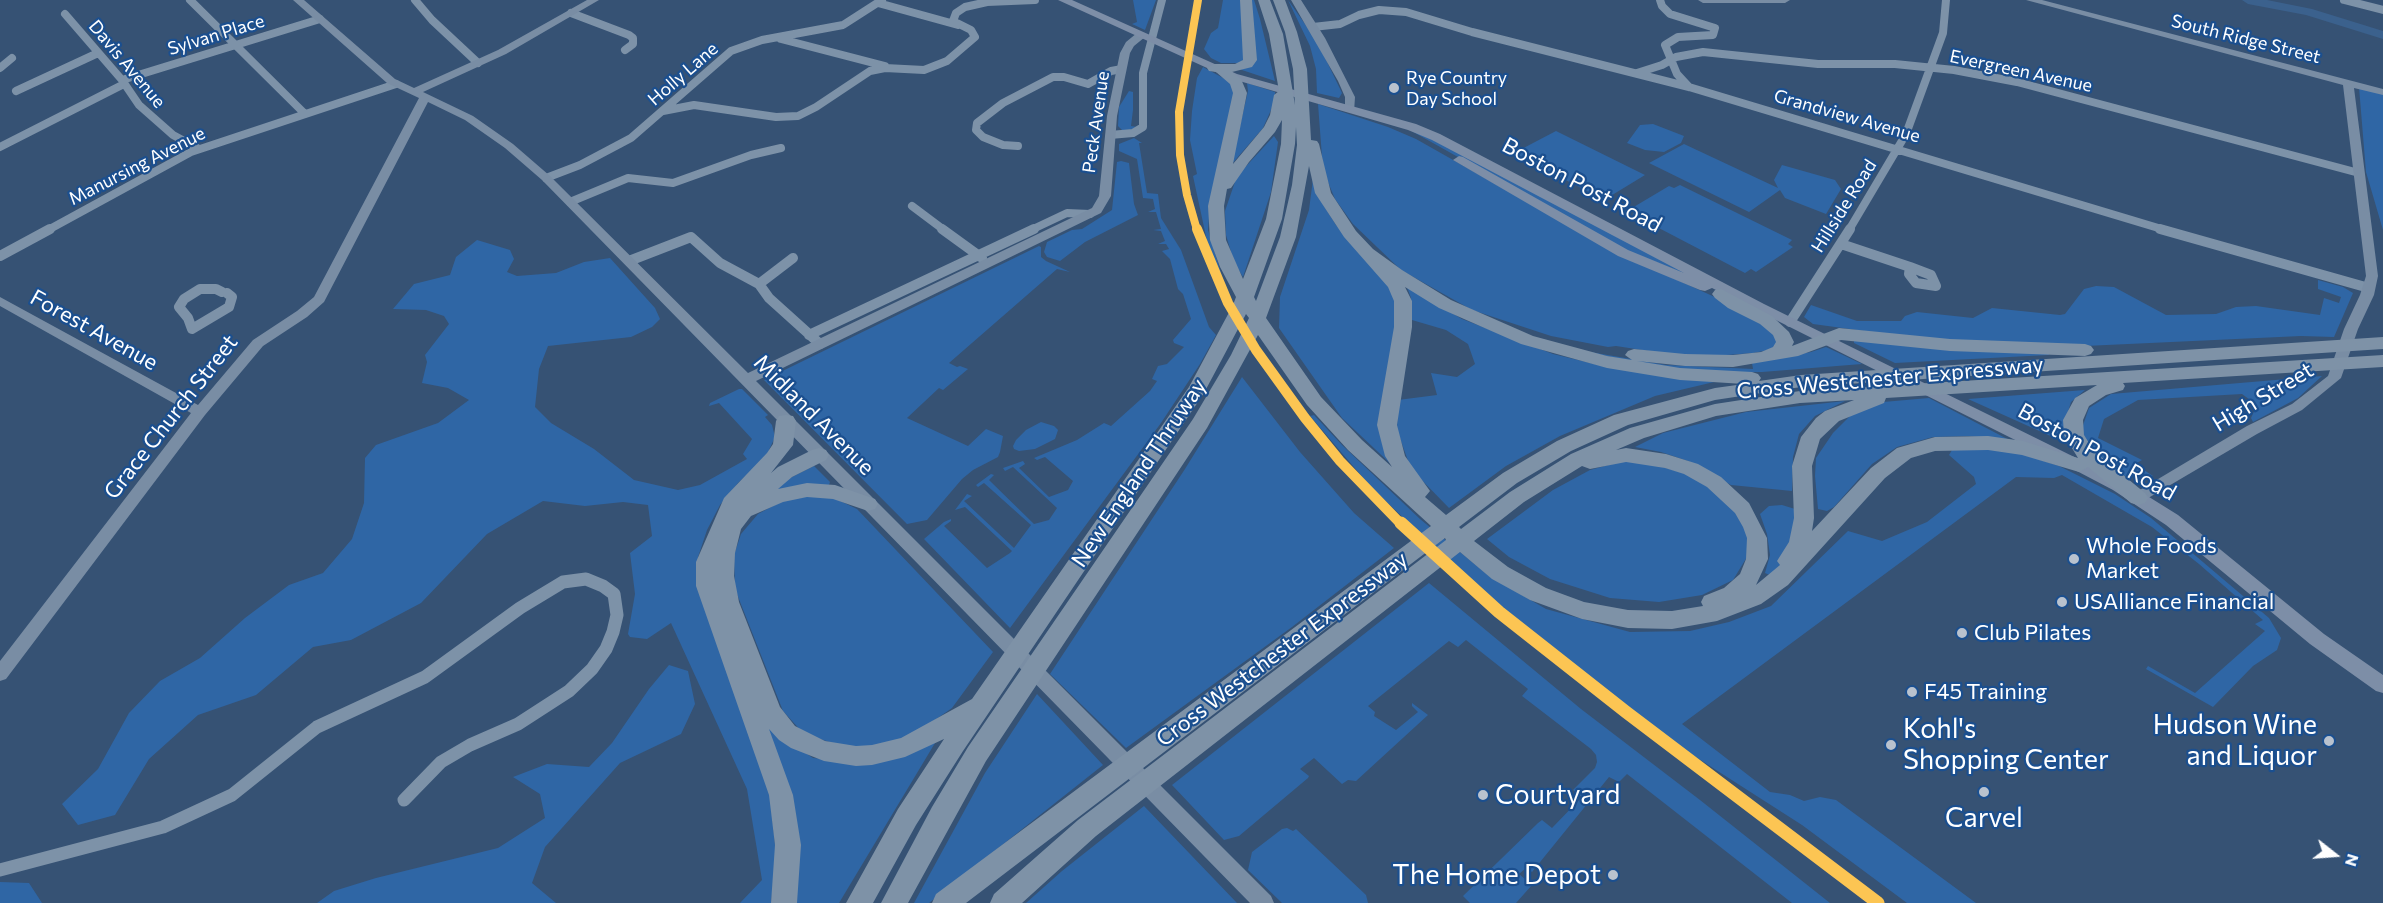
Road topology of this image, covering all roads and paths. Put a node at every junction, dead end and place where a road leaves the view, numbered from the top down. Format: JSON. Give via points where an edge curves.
{"nodes":[{"id":1,"x":190,"y":0,"type":"edge"},
{"id":2,"x":298,"y":0,"type":"edge"},
{"id":3,"x":416,"y":0,"type":"edge"},
{"id":4,"x":594,"y":0,"type":"edge"},
{"id":5,"x":971,"y":0,"type":"edge"},
{"id":6,"x":1035,"y":0,"type":"edge"},
{"id":7,"x":1063,"y":0,"type":"edge"},
{"id":8,"x":1162,"y":0,"type":"edge"},
{"id":9,"x":1246,"y":0,"type":"edge"},
{"id":10,"x":1264,"y":0,"type":"edge"},
{"id":11,"x":1279,"y":0,"type":"edge"},
{"id":12,"x":1296,"y":0,"type":"edge"},
{"id":13,"x":1660,"y":0,"type":"edge"},
{"id":14,"x":1703,"y":0,"type":"edge"},
{"id":15,"x":1768,"y":0,"type":"edge"},
{"id":16,"x":1785,"y":0,"type":"edge"},
{"id":17,"x":1946,"y":0,"type":"edge"},
{"id":18,"x":2031,"y":0,"type":"edge"},
{"id":19,"x":2344,"y":0,"type":"edge"},
{"id":20,"x":880,"y":1,"type":"edge"},
{"id":21,"x":987,"y":2,"type":"junction"},
{"id":22,"x":966,"y":4,"type":"edge"},
{"id":23,"x":2383,"y":10,"type":"edge"},
{"id":24,"x":572,"y":13,"type":"junction"},
{"id":25,"x":956,"y":13,"type":"junction"},
{"id":26,"x":66,"y":14,"type":"dead end"},
{"id":27,"x":930,"y":17,"type":"junction"},
{"id":28,"x":320,"y":20,"type":"junction"},
{"id":29,"x":958,"y":25,"type":"junction"},
{"id":30,"x":1313,"y":27,"type":"junction"},
{"id":31,"x":809,"y":32,"type":"junction"},
{"id":32,"x":1141,"y":35,"type":"junction"},
{"id":33,"x":772,"y":38,"type":"junction"},
{"id":34,"x":795,"y":42,"type":"junction"},
{"id":35,"x":235,"y":45,"type":"junction"},
{"id":36,"x":625,"y":50,"type":"dead end"},
{"id":37,"x":98,"y":53,"type":"junction"},
{"id":38,"x":12,"y":58,"type":"dead end"},
{"id":39,"x":860,"y":59,"type":"junction"},
{"id":40,"x":1670,"y":60,"type":"junction"},
{"id":41,"x":478,"y":63,"type":"junction"},
{"id":42,"x":1931,"y":67,"type":"junction"},
{"id":43,"x":0,"y":68,"type":"edge"},
{"id":44,"x":893,"y":68,"type":"junction"},
{"id":45,"x":1122,"y":69,"type":"junction"},
{"id":46,"x":1218,"y":70,"type":"junction"},
{"id":47,"x":455,"y":72,"type":"junction"},
{"id":48,"x":1637,"y":73,"type":"junction"},
{"id":49,"x":863,"y":74,"type":"junction"},
{"id":50,"x":1285,"y":81,"type":"junction"},
{"id":51,"x":123,"y":82,"type":"junction"},
{"id":52,"x":2348,"y":82,"type":"junction"},
{"id":53,"x":396,"y":84,"type":"junction"},
{"id":54,"x":1689,"y":87,"type":"junction"},
{"id":55,"x":16,"y":91,"type":"dead end"},
{"id":56,"x":2383,"y":92,"type":"edge"},
{"id":57,"x":420,"y":95,"type":"junction"},
{"id":58,"x":679,"y":96,"type":"junction"},
{"id":59,"x":694,"y":105,"type":"junction"},
{"id":60,"x":1350,"y":110,"type":"junction"},
{"id":61,"x":663,"y":111,"type":"junction"},
{"id":62,"x":304,"y":113,"type":"junction"},
{"id":63,"x":1378,"y":119,"type":"junction"},
{"id":64,"x":1304,"y":133,"type":"junction"},
{"id":65,"x":1110,"y":135,"type":"junction"},
{"id":66,"x":1018,"y":146,"type":"dead end"},
{"id":67,"x":0,"y":147,"type":"edge"},
{"id":68,"x":781,"y":147,"type":"dead end"},
{"id":69,"x":199,"y":148,"type":"junction"},
{"id":70,"x":1898,"y":148,"type":"junction"},
{"id":71,"x":2359,"y":173,"type":"junction"},
{"id":72,"x":546,"y":178,"type":"junction"},
{"id":73,"x":570,"y":202,"type":"junction"},
{"id":74,"x":912,"y":206,"type":"dead end"},
{"id":75,"x":1090,"y":214,"type":"junction"},
{"id":76,"x":1216,"y":221,"type":"junction"},
{"id":77,"x":1841,"y":244,"type":"junction"},
{"id":78,"x":1367,"y":252,"type":"junction"},
{"id":79,"x":977,"y":254,"type":"junction"},
{"id":80,"x":0,"y":255,"type":"edge"},
{"id":81,"x":794,"y":258,"type":"dead end"},
{"id":82,"x":628,"y":261,"type":"junction"},
{"id":83,"x":990,"y":263,"type":"junction"},
{"id":84,"x":1910,"y":267,"type":"dead end"},
{"id":85,"x":759,"y":284,"type":"junction"},
{"id":86,"x":2368,"y":288,"type":"junction"},
{"id":87,"x":224,"y":292,"type":"joint"},
{"id":88,"x":1721,"y":294,"type":"junction"},
{"id":89,"x":0,"y":301,"type":"edge"},
{"id":90,"x":1759,"y":307,"type":"junction"},
{"id":91,"x":1790,"y":322,"type":"junction"},
{"id":92,"x":1485,"y":323,"type":"junction"},
{"id":93,"x":809,"y":335,"type":"junction"},
{"id":94,"x":1826,"y":339,"type":"junction"},
{"id":95,"x":2383,"y":343,"type":"edge"},
{"id":96,"x":820,"y":344,"type":"junction"},
{"id":97,"x":2244,"y":352,"type":"junction"},
{"id":98,"x":1764,"y":357,"type":"junction"},
{"id":99,"x":2383,"y":361,"type":"edge"},
{"id":100,"x":2139,"y":377,"type":"junction"},
{"id":101,"x":1836,"y":378,"type":"junction"},
{"id":102,"x":746,"y":380,"type":"junction"},
{"id":103,"x":2011,"y":384,"type":"junction"},
{"id":104,"x":200,"y":412,"type":"junction"},
{"id":105,"x":786,"y":422,"type":"junction"},
{"id":106,"x":815,"y":451,"type":"junction"},
{"id":107,"x":2079,"y":465,"type":"junction"},
{"id":108,"x":1554,"y":473,"type":"junction"},
{"id":109,"x":2138,"y":498,"type":"junction"},
{"id":110,"x":868,"y":504,"type":"junction"},
{"id":111,"x":727,"y":525,"type":"junction"},
{"id":112,"x":1766,"y":589,"type":"junction"},
{"id":113,"x":1370,"y":596,"type":"junction"},
{"id":114,"x":0,"y":674,"type":"edge"},
{"id":115,"x":2383,"y":685,"type":"edge"},
{"id":116,"x":981,"y":703,"type":"junction"},
{"id":117,"x":1212,"y":716,"type":"junction"},
{"id":118,"x":404,"y":800,"type":"dead end"},
{"id":119,"x":0,"y":870,"type":"edge"},
{"id":120,"x":947,"y":902,"type":"edge"},
{"id":121,"x":784,"y":903,"type":"edge"},
{"id":122,"x":859,"y":903,"type":"edge"},
{"id":123,"x":894,"y":903,"type":"edge"},
{"id":124,"x":1003,"y":903,"type":"edge"},
{"id":125,"x":1264,"y":903,"type":"edge"}],
"edges":[{"from":1,"to":35,"type":"street"},
{"from":2,"to":28,"type":"street","name":"Midland Avenue"},
{"from":3,"to":41,"type":"street"},
{"from":4,"to":24,"type":"street"},
{"from":5,"to":21,"type":"street"},
{"from":6,"to":21,"type":"street"},
{"from":7,"to":32,"type":"main road","name":"Boston Post Road"},
{"from":8,"to":65,"type":"street","via":[[1142,79],[1143,127],[1133,133]]},
{"from":9,"to":46,"type":"highway","via":[[1250,60],[1244,66]]},
{"from":10,"to":50,"type":"highway","name":"New England Thruway","via":[[1276,34]]},
{"from":11,"to":64,"type":"highway","name":"New England Thruway","via":[[1298,56]]},
{"from":12,"to":30,"type":"street"},
{"from":13,"to":40,"type":"street","via":[[1670,14],[1715,28],[1713,35],[1707,37],[1670,40],[1665,45]]},
{"from":14,"to":15,"type":"street"},
{"from":15,"to":16,"type":"street"},
{"from":17,"to":42,"type":"street","name":"Hillside Road","via":[[1945,24]]},
{"from":18,"to":52,"type":"street","name":"South Ridge Street"},
{"from":19,"to":23,"type":"street"},
{"from":20,"to":27,"type":"street"},
{"from":20,"to":31,"type":"street","name":"Holly Lane","via":[[848,23]]},
{"from":21,"to":22,"type":"street"},
{"from":22,"to":25,"type":"street"},
{"from":24,"to":36,"type":"street","via":[[633,38],[633,44]]},
{"from":24,"to":41,"type":"street"},
{"from":25,"to":27,"type":"street"},
{"from":25,"to":29,"type":"street","via":[[953,21]]},
{"from":26,"to":37,"type":"street","name":"Davis Avenue"},
{"from":27,"to":29,"type":"street"},
{"from":28,"to":35,"type":"street","name":"Sylvan Place"},
{"from":28,"to":53,"type":"street","name":"Midland Avenue"},
{"from":29,"to":44,"type":"street","via":[[971,30],[975,37],[947,61],[924,70]]},
{"from":30,"to":48,"type":"street","name":"Grandview Avenue","via":[[1340,24],[1370,12],[1396,10]]},
{"from":30,"to":60,"type":"street","via":[[1347,89]]},
{"from":31,"to":33,"type":"street","name":"Holly Lane"},
{"from":31,"to":34,"type":"street"},
{"from":32,"to":45,"type":"street","name":"Peck Avenue","via":[[1128,48]]},
{"from":32,"to":46,"type":"main road","name":"Boston Post Road"},
{"from":33,"to":34,"type":"street"},
{"from":33,"to":58,"type":"street","name":"Holly Lane","via":[[731,51]]},
{"from":34,"to":39,"type":"street"},
{"from":35,"to":51,"type":"street","name":"Sylvan Place"},
{"from":35,"to":62,"type":"street"},
{"from":37,"to":51,"type":"street","name":"Davis Avenue"},
{"from":37,"to":55,"type":"street"},
{"from":38,"to":43,"type":"street"},
{"from":39,"to":44,"type":"street"},
{"from":39,"to":49,"type":"street"},
{"from":40,"to":42,"type":"street","name":"Evergreen Avenue","via":[[1691,53],[1719,52],[1818,64]]},
{"from":40,"to":48,"type":"street","name":"Evergreen Avenue"},
{"from":40,"to":54,"type":"street"},
{"from":41,"to":47,"type":"street"},
{"from":42,"to":70,"type":"street","name":"Hillside Road"},
{"from":42,"to":71,"type":"street","name":"Evergreen Avenue","via":[[2018,82]]},
{"from":44,"to":49,"type":"street"},
{"from":45,"to":65,"type":"street","name":"Peck Avenue"},
{"from":45,"to":66,"type":"street","via":[[1088,84],[1064,76],[1053,77],[977,123],[976,130],[983,136],[1003,145]]},
{"from":46,"to":60,"type":"main road","name":"Boston Post Road"},
{"from":46,"to":76,"type":"highway","via":[[1236,82],[1240,93]]},
{"from":47,"to":53,"type":"street"},
{"from":47,"to":57,"type":"street"},
{"from":48,"to":54,"type":"street","name":"Grandview Avenue"},
{"from":49,"to":59,"type":"street","via":[[798,116],[783,118]]},
{"from":50,"to":76,"type":"highway","via":[[1275,120],[1226,184]]},
{"from":50,"to":116,"type":"highway","name":"New England Thruway","via":[[1287,159],[1263,255],[1242,305],[1183,411]]},
{"from":51,"to":67,"type":"street","name":"Sylvan Place"},
{"from":51,"to":69,"type":"street","name":"Davis Avenue","via":[[150,116],[173,135]]},
{"from":52,"to":56,"type":"street","name":"South Ridge Street"},
{"from":52,"to":71,"type":"street","name":"High Street"},
{"from":53,"to":57,"type":"street","name":"Midland Avenue"},
{"from":53,"to":62,"type":"street","name":"Manursing Avenue"},
{"from":54,"to":70,"type":"street","name":"Grandview Avenue"},
{"from":57,"to":72,"type":"street","name":"Midland Avenue","via":[[469,118]]},
{"from":57,"to":104,"type":"street","name":"Grace Church Street","via":[[409,124],[319,299],[258,343]]},
{"from":58,"to":59,"type":"street"},
{"from":58,"to":61,"type":"street","name":"Holly Lane"},
{"from":59,"to":61,"type":"street"},
{"from":60,"to":63,"type":"main road","name":"Boston Post Road"},
{"from":61,"to":72,"type":"street","name":"Holly Lane","via":[[614,149]]},
{"from":62,"to":69,"type":"street","name":"Manursing Avenue"},
{"from":63,"to":88,"type":"main road","name":"Boston Post Road","via":[[1623,253]]},
{"from":63,"to":90,"type":"main road","name":"Boston Post Road","via":[[1412,127],[1445,141]]},
{"from":64,"to":78,"type":"highway","via":[[1313,145],[1319,181],[1328,204]]},
{"from":64,"to":123,"type":"highway","name":"New England Thruway","via":[[1297,202],[1282,258],[1226,381],[995,728],[941,815]]},
{"from":65,"to":75,"type":"street","name":"Peck Avenue","via":[[1105,196],[1101,206]]},
{"from":68,"to":73,"type":"street","via":[[672,183],[628,178]]},
{"from":69,"to":80,"type":"street","name":"Manursing Avenue"},
{"from":70,"to":77,"type":"street","name":"Hillside Road"},
{"from":70,"to":86,"type":"street","name":"Grandview Avenue"},
{"from":71,"to":86,"type":"street","name":"High Street","via":[[2371,266]]},
{"from":72,"to":73,"type":"street","name":"Midland Avenue"},
{"from":73,"to":82,"type":"street","name":"Midland Avenue"},
{"from":74,"to":79,"type":"street"},
{"from":75,"to":79,"type":"street","via":[[1067,213]]},
{"from":75,"to":83,"type":"street"},
{"from":76,"to":112,"type":"highway","via":[[1220,249],[1233,277],[1278,352],[1314,401],[1355,445],[1500,573],[1560,603],[1641,620],[1672,620],[1717,612]]},
{"from":77,"to":84,"type":"street"},
{"from":77,"to":91,"type":"street","name":"Hillside Road"},
{"from":78,"to":92,"type":"highway","via":[[1432,297]]},
{"from":78,"to":108,"type":"highway","via":[[1396,286],[1404,309],[1388,414],[1391,446],[1415,486],[1482,547],[1545,587],[1598,604],[1635,609],[1689,608],[1720,600],[1743,586],[1754,569],[1758,548],[1748,517],[1724,490],[1697,472],[1659,459],[1626,455]]},
{"from":79,"to":83,"type":"street"},
{"from":79,"to":93,"type":"street"},
{"from":81,"to":85,"type":"street"},
{"from":82,"to":85,"type":"street","via":[[691,237],[727,268]]},
{"from":82,"to":102,"type":"street","name":"Midland Avenue"},
{"from":83,"to":96,"type":"street"},
{"from":85,"to":93,"type":"street"},
{"from":86,"to":109,"type":"street","name":"High Street","via":[[2331,382],[2296,407]]},
{"from":87,"to":87,"type":"street","via":[[232,297],[229,308],[192,329],[179,307],[184,299],[200,289]]},
{"from":88,"to":90,"type":"main road","name":"Boston Post Road"},
{"from":88,"to":98,"type":"highway","via":[[1780,332],[1783,347]]},
{"from":89,"to":104,"type":"street","name":"Forest Avenue"},
{"from":90,"to":91,"type":"main road","name":"Boston Post Road"},
{"from":91,"to":94,"type":"main road","name":"Boston Post Road"},
{"from":92,"to":98,"type":"highway","via":[[1545,340],[1644,357],[1702,361]]},
{"from":92,"to":101,"type":"highway","via":[[1549,347],[1643,369],[1741,378]]},
{"from":93,"to":96,"type":"street"},
{"from":94,"to":97,"type":"highway","via":[[1839,334],[2002,348]]},
{"from":94,"to":98,"type":"highway"},
{"from":94,"to":107,"type":"main road","name":"Boston Post Road"},
{"from":95,"to":97,"type":"highway","name":"Cross Westchester Expressway"},
{"from":96,"to":102,"type":"street"},
{"from":97,"to":101,"type":"highway","name":"Cross Westchester Expressway"},
{"from":99,"to":100,"type":"highway","name":"Cross Westchester Expressway"},
{"from":100,"to":103,"type":"highway","name":"Cross Westchester Expressway"},
{"from":100,"to":109,"type":"highway","via":[[2128,385],[2093,393],[2078,407],[2073,420],[2081,450]]},
{"from":101,"to":113,"type":"highway","name":"Cross Westchester Expressway","via":[[1723,392],[1636,415],[1557,450],[1494,490]]},
{"from":102,"to":105,"type":"street","name":"Midland Avenue"},
{"from":103,"to":108,"type":"highway","name":"Cross Westchester Expressway","via":[[1818,395],[1740,405],[1637,433]]},
{"from":103,"to":112,"type":"highway","via":[[1876,399],[1844,410],[1823,423],[1811,437],[1804,455],[1804,518],[1799,543]]},
{"from":104,"to":114,"type":"street","name":"Grace Church Street"},
{"from":105,"to":106,"type":"street","name":"Midland Avenue"},
{"from":105,"to":111,"type":"highway","via":[[783,446],[734,498]]},
{"from":106,"to":110,"type":"street","name":"Midland Avenue"},
{"from":106,"to":111,"type":"highway","via":[[781,464],[757,481],[738,500]]},
{"from":107,"to":109,"type":"main road","name":"Boston Post Road"},
{"from":107,"to":112,"type":"highway","via":[[1988,442],[1935,444],[1904,453],[1878,473],[1792,569]]},
{"from":108,"to":113,"type":"highway","name":"Cross Westchester Expressway"},
{"from":109,"to":115,"type":"main road","name":"Boston Post Road","via":[[2209,548],[2317,639]]},
{"from":110,"to":111,"type":"highway","via":[[835,492],[792,492],[754,507]]},
{"from":110,"to":125,"type":"street","name":"Midland Avenue"},
{"from":111,"to":116,"type":"highway","via":[[722,564],[728,602],[770,711],[793,737],[840,754],[880,753],[905,747],[934,733]]},
{"from":111,"to":121,"type":"highway","via":[[707,562],[707,586],[781,795],[788,845]]},
{"from":113,"to":117,"type":"highway","name":"Cross Westchester Expressway"},
{"from":116,"to":122,"type":"highway","name":"New England Thruway","via":[[907,817]]},
{"from":117,"to":120,"type":"highway","name":"Cross Westchester Expressway","via":[[1045,828]]},
{"from":117,"to":124,"type":"highway","name":"Cross Westchester Expressway"},
{"from":118,"to":119,"type":"street","via":[[441,762],[518,724],[569,691],[592,669],[614,632],[614,594],[586,579],[563,582],[425,677],[317,727],[232,795],[163,827]]}]}
